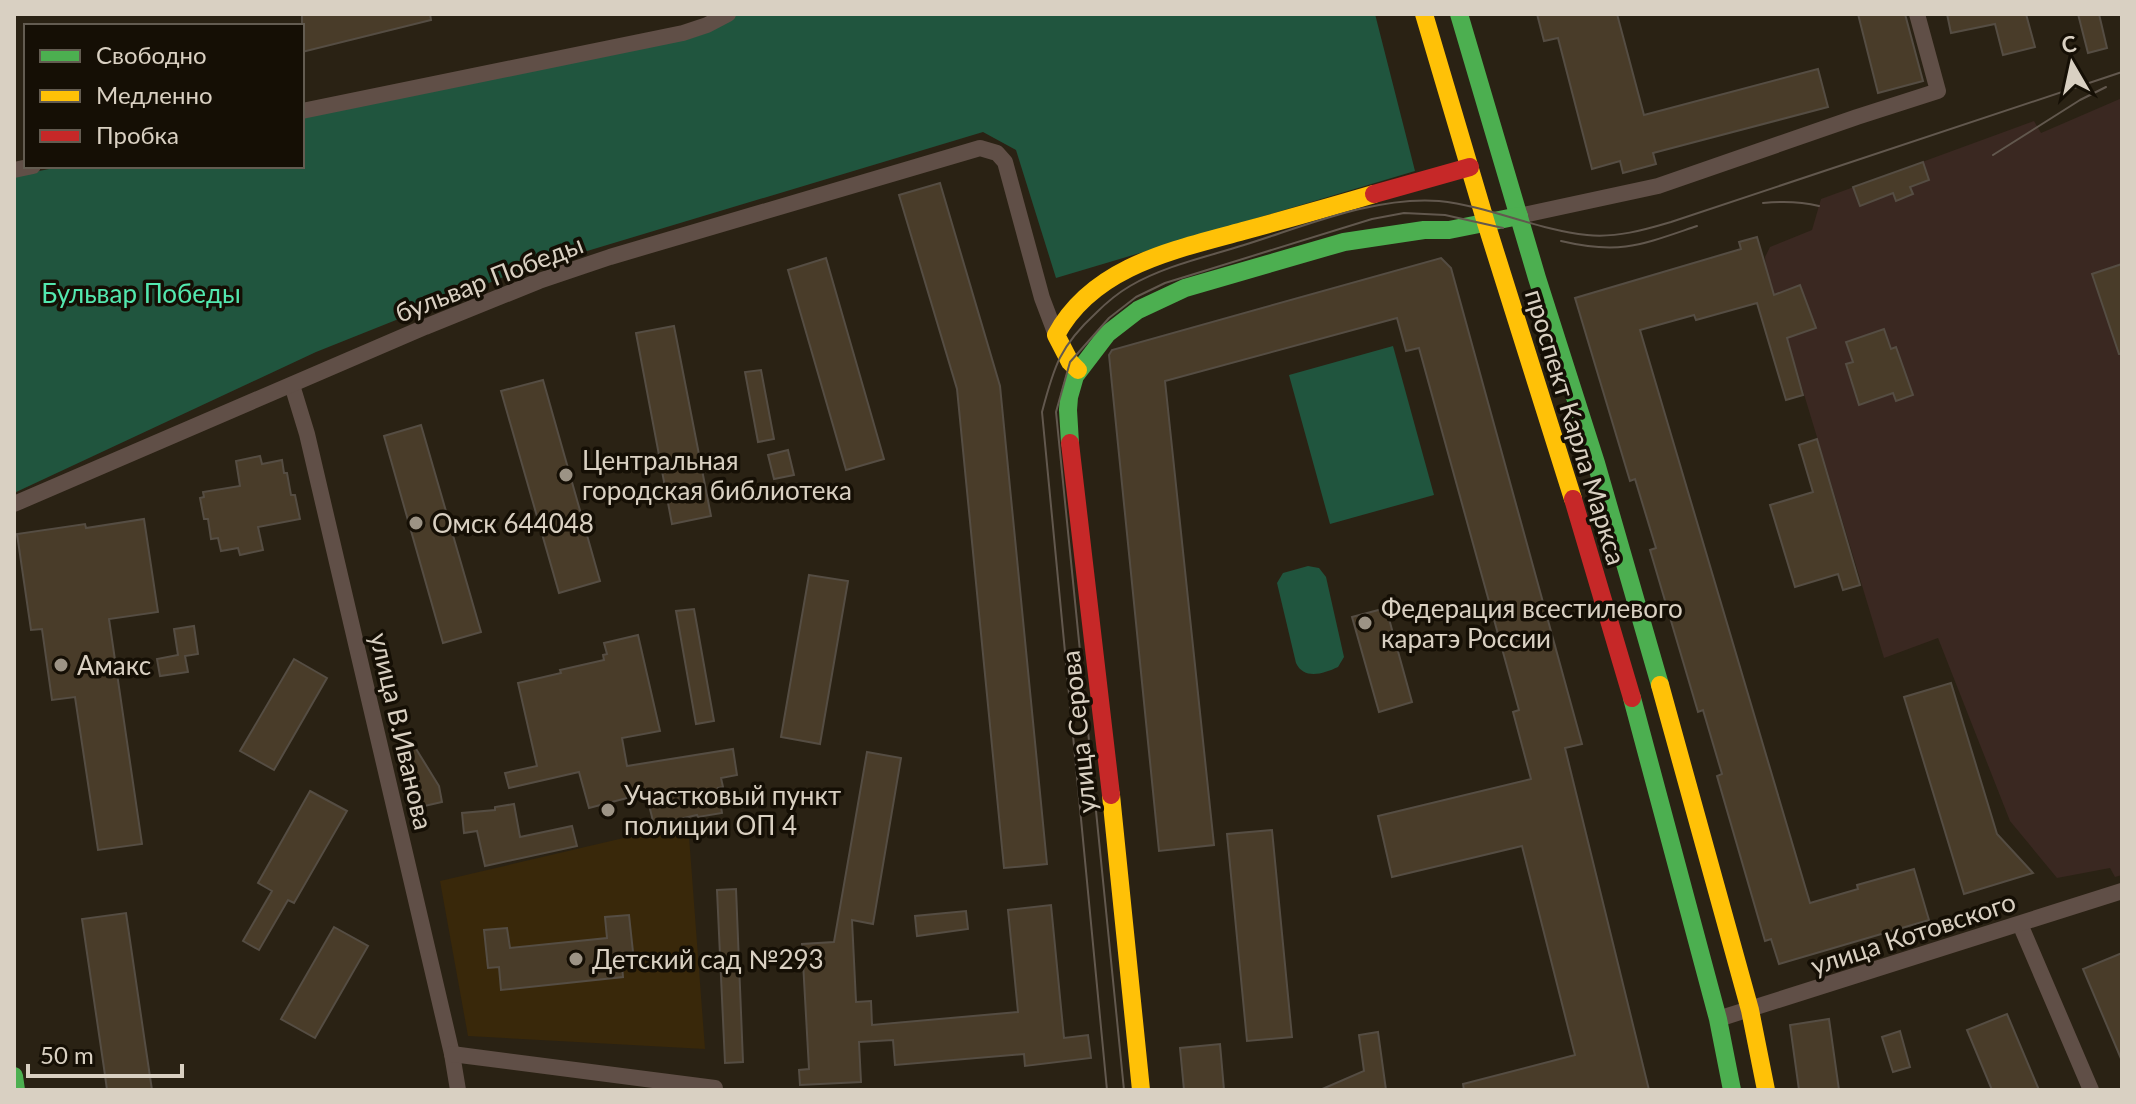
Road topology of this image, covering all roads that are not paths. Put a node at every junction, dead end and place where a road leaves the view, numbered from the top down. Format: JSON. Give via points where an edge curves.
{"nodes":[{"id":1,"x":728,"y":14,"type":"edge"},
{"id":2,"x":1424,"y":14,"type":"edge"},
{"id":3,"x":1459,"y":14,"type":"edge"},
{"id":4,"x":1917,"y":14,"type":"edge"},
{"id":5,"x":304,"y":111,"type":"edge"},
{"id":6,"x":1470,"y":167,"type":"junction"},
{"id":7,"x":1519,"y":216,"type":"junction"},
{"id":8,"x":1486,"y":223,"type":"junction"},
{"id":9,"x":1056,"y":335,"type":"junction"},
{"id":10,"x":1078,"y":370,"type":"junction"},
{"id":11,"x":292,"y":385,"type":"junction"},
{"id":12,"x":14,"y":504,"type":"edge"},
{"id":13,"x":2122,"y":891,"type":"edge"},
{"id":14,"x":2020,"y":924,"type":"junction"},
{"id":15,"x":1750,"y":1010,"type":"junction"},
{"id":16,"x":1718,"y":1019,"type":"junction"},
{"id":17,"x":452,"y":1054,"type":"junction"},
{"id":18,"x":14,"y":1076,"type":"edge"},
{"id":19,"x":16,"y":1090,"type":"edge"},
{"id":20,"x":458,"y":1090,"type":"edge"},
{"id":21,"x":715,"y":1090,"type":"edge"},
{"id":22,"x":1141,"y":1090,"type":"edge"},
{"id":23,"x":1732,"y":1090,"type":"edge"},
{"id":24,"x":1766,"y":1090,"type":"edge"},
{"id":25,"x":2091,"y":1090,"type":"edge"}],
"edges":[{"from":1,"to":5,"type":"street","via":[[683,33]]},
{"from":2,"to":6,"type":"main road","name":"проспект Карла Маркса"},
{"from":3,"to":7,"type":"main road","name":"проспект Карла Маркса"},
{"from":4,"to":7,"type":"street","via":[[1938,91],[1658,186]]},
{"from":6,"to":8,"type":"main road","name":"проспект Карла Маркса"},
{"from":6,"to":9,"type":"main road","via":[[1162,254],[1093,291],[1070,310]]},
{"from":7,"to":8,"type":"main road"},
{"from":7,"to":15,"type":"main road","name":"проспект Карла Маркса","via":[[1596,463]]},
{"from":8,"to":10,"type":"main road","via":[[1344,242],[1185,288],[1121,322]]},
{"from":8,"to":16,"type":"main road","name":"проспект Карла Маркса","via":[[1641,732]]},
{"from":9,"to":10,"type":"main road"},
{"from":9,"to":11,"type":"street","name":"бульвар Победы","via":[[1005,162],[980,148],[539,281]]},
{"from":10,"to":22,"type":"main road","name":"улица Серова","via":[[1068,410],[1073,478]]},
{"from":11,"to":12,"type":"street","name":"бульвар Победы"},
{"from":11,"to":17,"type":"street","name":"улица В.Иванова"},
{"from":13,"to":14,"type":"street","name":"улица Котовского"},
{"from":14,"to":15,"type":"street","name":"улица Котовского"},
{"from":14,"to":25,"type":"street"},
{"from":15,"to":16,"type":"street","name":"улица Котовского"},
{"from":15,"to":24,"type":"main road","name":"проспект Карла Маркса"},
{"from":16,"to":23,"type":"main road","name":"проспект Карла Маркса"},
{"from":17,"to":20,"type":"street","name":"улица В.Иванова"},
{"from":17,"to":21,"type":"street"},
{"from":18,"to":19,"type":"main road"}]}
